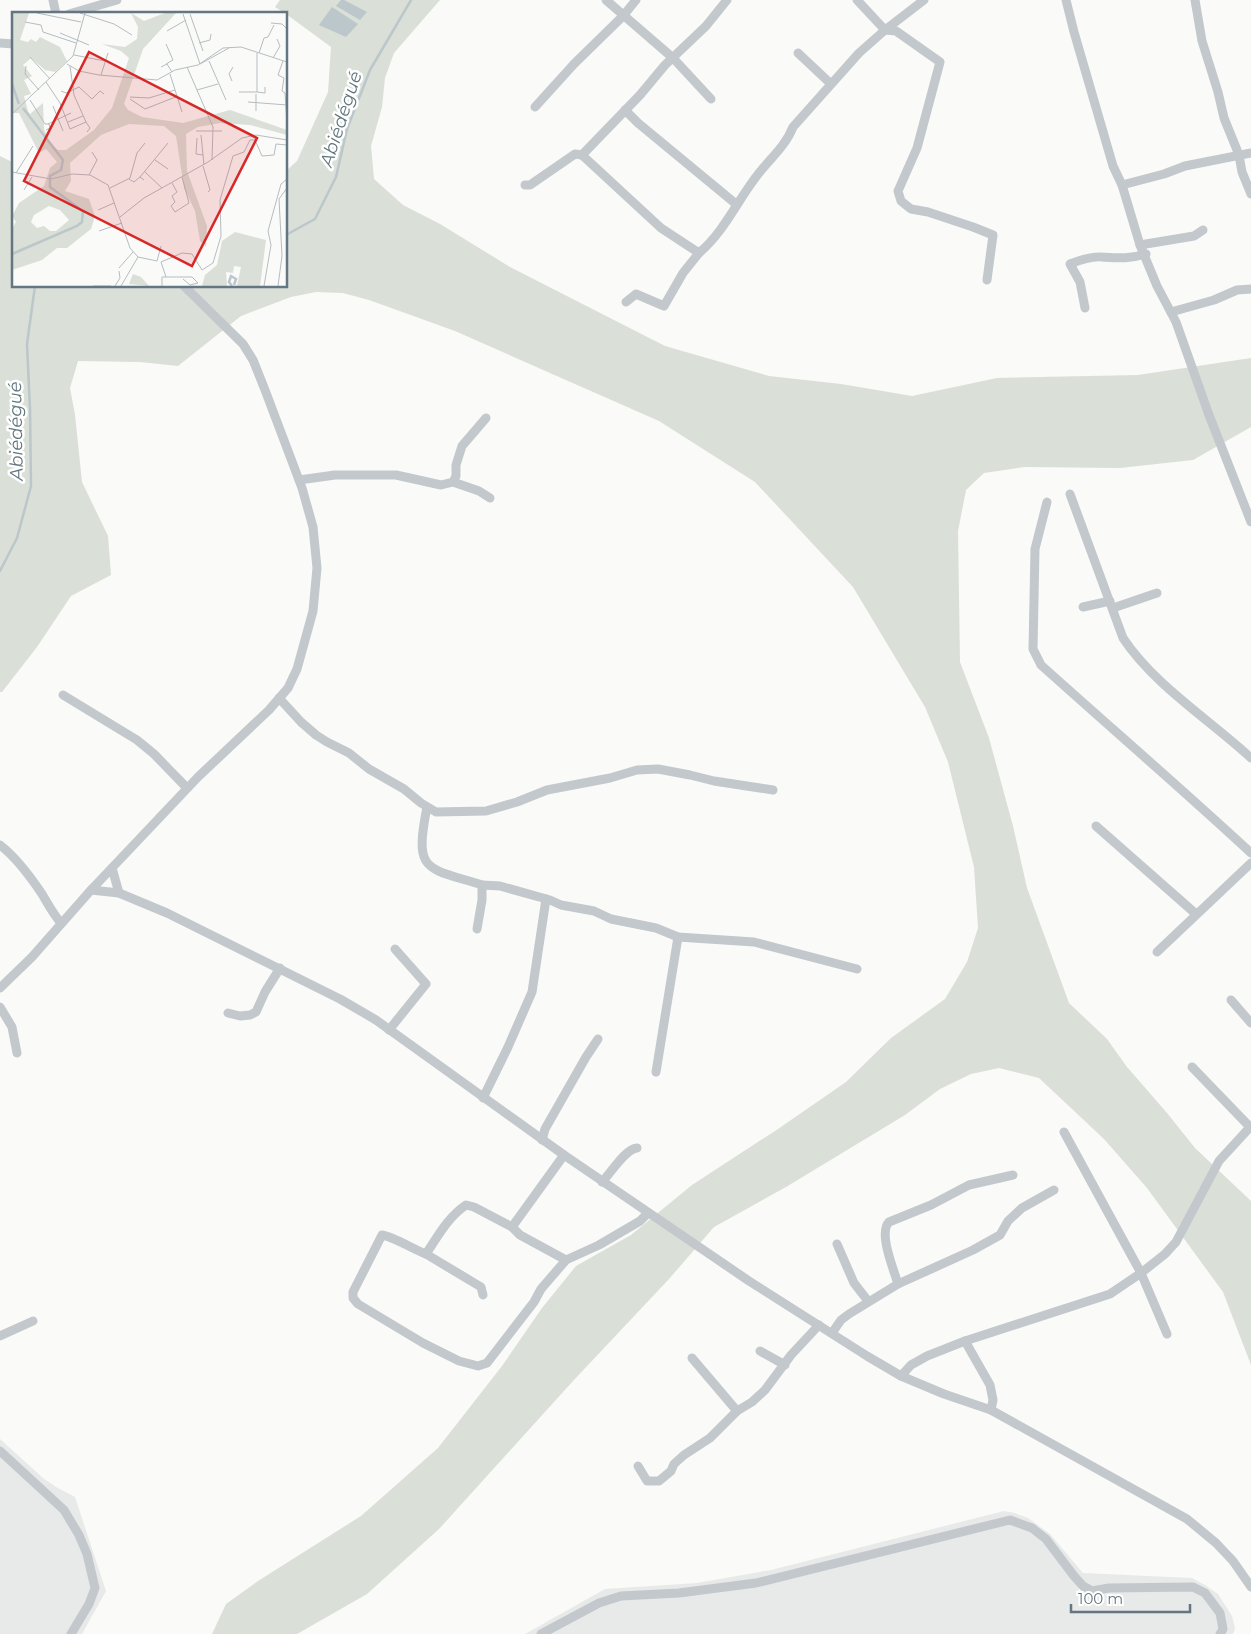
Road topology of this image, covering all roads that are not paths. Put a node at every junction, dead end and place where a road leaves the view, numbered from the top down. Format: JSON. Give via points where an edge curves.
{"nodes":[{"id":1,"x":117,"y":0,"type":"edge"},
{"id":2,"x":606,"y":0,"type":"edge"},
{"id":3,"x":636,"y":0,"type":"edge"},
{"id":4,"x":727,"y":0,"type":"edge"},
{"id":5,"x":857,"y":0,"type":"edge"},
{"id":6,"x":924,"y":0,"type":"edge"},
{"id":7,"x":1066,"y":0,"type":"edge"},
{"id":8,"x":1195,"y":0,"type":"edge"},
{"id":9,"x":76,"y":12,"type":"edge"},
{"id":10,"x":623,"y":16,"type":"junction"},
{"id":11,"x":885,"y":30,"type":"junction"},
{"id":12,"x":798,"y":53,"type":"dead end"},
{"id":13,"x":673,"y":58,"type":"junction"},
{"id":14,"x":831,"y":84,"type":"junction"},
{"id":15,"x":711,"y":99,"type":"dead end"},
{"id":16,"x":535,"y":107,"type":"dead end"},
{"id":17,"x":625,"y":110,"type":"junction"},
{"id":18,"x":1251,"y":153,"type":"edge"},
{"id":19,"x":582,"y":155,"type":"junction"},
{"id":20,"x":1239,"y":155,"type":"junction"},
{"id":21,"x":525,"y":185,"type":"dead end"},
{"id":22,"x":1122,"y":185,"type":"junction"},
{"id":23,"x":1251,"y":194,"type":"edge"},
{"id":24,"x":736,"y":204,"type":"junction"},
{"id":25,"x":1203,"y":230,"type":"dead end"},
{"id":26,"x":1140,"y":244,"type":"junction"},
{"id":27,"x":698,"y":253,"type":"junction"},
{"id":28,"x":1146,"y":254,"type":"junction"},
{"id":29,"x":987,"y":280,"type":"dead end"},
{"id":30,"x":186,"y":288,"type":"edge"},
{"id":31,"x":1251,"y":288,"type":"edge"},
{"id":32,"x":626,"y":302,"type":"dead end"},
{"id":33,"x":1085,"y":308,"type":"dead end"},
{"id":34,"x":1171,"y":312,"type":"junction"},
{"id":35,"x":486,"y":418,"type":"dead end"},
{"id":36,"x":299,"y":480,"type":"junction"},
{"id":37,"x":453,"y":482,"type":"junction"},
{"id":38,"x":1070,"y":494,"type":"dead end"},
{"id":39,"x":490,"y":498,"type":"dead end"},
{"id":40,"x":1047,"y":502,"type":"dead end"},
{"id":41,"x":1251,"y":522,"type":"edge"},
{"id":42,"x":1157,"y":593,"type":"dead end"},
{"id":43,"x":1112,"y":604,"type":"junction"},
{"id":44,"x":1083,"y":607,"type":"dead end"},
{"id":45,"x":63,"y":694,"type":"dead end"},
{"id":46,"x":279,"y":698,"type":"junction"},
{"id":47,"x":1251,"y":758,"type":"edge"},
{"id":48,"x":188,"y":788,"type":"junction"},
{"id":49,"x":773,"y":790,"type":"dead end"},
{"id":50,"x":427,"y":807,"type":"junction"},
{"id":51,"x":1096,"y":826,"type":"dead end"},
{"id":52,"x":0,"y":845,"type":"edge"},
{"id":53,"x":1251,"y":853,"type":"edge"},
{"id":54,"x":1251,"y":862,"type":"edge"},
{"id":55,"x":112,"y":868,"type":"junction"},
{"id":56,"x":482,"y":885,"type":"junction"},
{"id":57,"x":91,"y":890,"type":"junction"},
{"id":58,"x":119,"y":893,"type":"junction"},
{"id":59,"x":546,"y":899,"type":"junction"},
{"id":60,"x":1196,"y":914,"type":"junction"},
{"id":61,"x":62,"y":923,"type":"junction"},
{"id":62,"x":476,"y":929,"type":"dead end"},
{"id":63,"x":678,"y":937,"type":"junction"},
{"id":64,"x":396,"y":949,"type":"dead end"},
{"id":65,"x":1157,"y":952,"type":"dead end"},
{"id":66,"x":280,"y":968,"type":"junction"},
{"id":67,"x":857,"y":969,"type":"dead end"},
{"id":68,"x":0,"y":988,"type":"edge"},
{"id":69,"x":1231,"y":1000,"type":"dead end"},
{"id":70,"x":0,"y":1007,"type":"edge"},
{"id":71,"x":228,"y":1012,"type":"dead end"},
{"id":72,"x":1251,"y":1023,"type":"edge"},
{"id":73,"x":389,"y":1030,"type":"junction"},
{"id":74,"x":598,"y":1039,"type":"dead end"},
{"id":75,"x":17,"y":1053,"type":"dead end"},
{"id":76,"x":1192,"y":1067,"type":"dead end"},
{"id":77,"x":656,"y":1072,"type":"dead end"},
{"id":78,"x":484,"y":1098,"type":"junction"},
{"id":79,"x":1250,"y":1126,"type":"edge"},
{"id":80,"x":1064,"y":1132,"type":"dead end"},
{"id":81,"x":542,"y":1140,"type":"junction"},
{"id":82,"x":637,"y":1148,"type":"dead end"},
{"id":83,"x":564,"y":1155,"type":"junction"},
{"id":84,"x":1013,"y":1175,"type":"dead end"},
{"id":85,"x":602,"y":1182,"type":"junction"},
{"id":86,"x":1054,"y":1190,"type":"dead end"},
{"id":87,"x":648,"y":1213,"type":"junction"},
{"id":88,"x":512,"y":1227,"type":"junction"},
{"id":89,"x":837,"y":1244,"type":"dead end"},
{"id":90,"x":426,"y":1254,"type":"junction"},
{"id":91,"x":566,"y":1260,"type":"junction"},
{"id":92,"x":1141,"y":1273,"type":"junction"},
{"id":93,"x":898,"y":1284,"type":"junction"},
{"id":94,"x":483,"y":1295,"type":"dead end"},
{"id":95,"x":868,"y":1302,"type":"junction"},
{"id":96,"x":33,"y":1321,"type":"dead end"},
{"id":97,"x":819,"y":1325,"type":"junction"},
{"id":98,"x":832,"y":1333,"type":"junction"},
{"id":99,"x":1167,"y":1334,"type":"dead end"},
{"id":100,"x":0,"y":1336,"type":"edge"},
{"id":101,"x":964,"y":1341,"type":"junction"},
{"id":102,"x":760,"y":1350,"type":"dead end"},
{"id":103,"x":692,"y":1358,"type":"dead end"},
{"id":104,"x":785,"y":1365,"type":"junction"},
{"id":105,"x":901,"y":1376,"type":"junction"},
{"id":106,"x":990,"y":1410,"type":"junction"},
{"id":107,"x":737,"y":1412,"type":"junction"},
{"id":108,"x":0,"y":1451,"type":"edge"},
{"id":109,"x":638,"y":1466,"type":"dead end"},
{"id":110,"x":1251,"y":1587,"type":"edge"},
{"id":111,"x":71,"y":1634,"type":"edge"},
{"id":112,"x":541,"y":1634,"type":"edge"},
{"id":113,"x":1220,"y":1634,"type":"edge"}],
"edges":[{"from":1,"to":9,"type":"street"},
{"from":2,"to":10,"type":"street"},
{"from":3,"to":10,"type":"street"},
{"from":4,"to":13,"type":"street"},
{"from":5,"to":11,"type":"street"},
{"from":6,"to":11,"type":"street"},
{"from":7,"to":22,"type":"street","via":[[1113,166]]},
{"from":8,"to":20,"type":"street","via":[[1202,41],[1224,118]]},
{"from":10,"to":13,"type":"street"},
{"from":10,"to":16,"type":"street"},
{"from":11,"to":14,"type":"street"},
{"from":11,"to":29,"type":"street","via":[[896,31],[940,62],[917,148],[898,191],[901,201],[911,209],[993,235]]},
{"from":12,"to":14,"type":"street"},
{"from":13,"to":15,"type":"street"},
{"from":13,"to":17,"type":"street"},
{"from":14,"to":24,"type":"street","via":[[793,126],[788,139]]},
{"from":17,"to":19,"type":"street"},
{"from":17,"to":24,"type":"street"},
{"from":18,"to":20,"type":"street"},
{"from":19,"to":21,"type":"street","via":[[575,154],[530,185]]},
{"from":19,"to":27,"type":"street","via":[[661,228]]},
{"from":20,"to":22,"type":"street","via":[[1185,166]]},
{"from":20,"to":23,"type":"street"},
{"from":22,"to":26,"type":"street"},
{"from":24,"to":27,"type":"street","via":[[726,223]]},
{"from":25,"to":26,"type":"street","via":[[1194,236]]},
{"from":26,"to":28,"type":"street"},
{"from":27,"to":32,"type":"street","via":[[664,306],[636,294]]},
{"from":28,"to":33,"type":"street","via":[[1133,258],[1084,259],[1070,264],[1080,282]]},
{"from":28,"to":34,"type":"street","via":[[1157,286]]},
{"from":30,"to":36,"type":"street","via":[[243,344],[265,390]]},
{"from":31,"to":34,"type":"street"},
{"from":34,"to":41,"type":"street"},
{"from":35,"to":37,"type":"street","via":[[462,446]]},
{"from":36,"to":37,"type":"street","via":[[335,475],[396,474],[441,485]]},
{"from":36,"to":46,"type":"street","via":[[313,527],[317,568],[313,611],[297,669]]},
{"from":37,"to":39,"type":"street"},
{"from":38,"to":43,"type":"street"},
{"from":40,"to":53,"type":"street","via":[[1035,549],[1036,658]]},
{"from":42,"to":43,"type":"street"},
{"from":43,"to":44,"type":"street"},
{"from":43,"to":47,"type":"street","via":[[1130,649],[1170,690]]},
{"from":45,"to":48,"type":"street","via":[[137,740]]},
{"from":46,"to":48,"type":"street"},
{"from":46,"to":50,"type":"street","via":[[316,735],[349,753]]},
{"from":48,"to":55,"type":"street"},
{"from":49,"to":50,"type":"street","via":[[658,769],[637,770],[547,790],[486,811],[436,812]]},
{"from":50,"to":56,"type":"street","via":[[422,836],[422,855],[427,863],[445,875]]},
{"from":51,"to":60,"type":"street"},
{"from":52,"to":61,"type":"street","via":[[21,865]]},
{"from":54,"to":60,"type":"street"},
{"from":55,"to":57,"type":"street"},
{"from":55,"to":58,"type":"street"},
{"from":56,"to":59,"type":"street","via":[[500,886]]},
{"from":56,"to":62,"type":"street"},
{"from":57,"to":58,"type":"street"},
{"from":57,"to":61,"type":"street"},
{"from":58,"to":66,"type":"street","via":[[167,912]]},
{"from":59,"to":63,"type":"street","via":[[611,919],[656,928]]},
{"from":59,"to":78,"type":"street","via":[[532,992]]},
{"from":60,"to":65,"type":"street"},
{"from":61,"to":68,"type":"street"},
{"from":63,"to":67,"type":"street","via":[[754,942]]},
{"from":63,"to":77,"type":"street"},
{"from":64,"to":73,"type":"street","via":[[426,984]]},
{"from":66,"to":71,"type":"street","via":[[256,1012],[240,1016]]},
{"from":66,"to":73,"type":"street","via":[[340,999]]},
{"from":69,"to":72,"type":"street"},
{"from":70,"to":75,"type":"street","via":[[12,1027]]},
{"from":73,"to":78,"type":"street"},
{"from":74,"to":81,"type":"street","via":[[545,1129]]},
{"from":76,"to":79,"type":"street"},
{"from":78,"to":81,"type":"street"},
{"from":79,"to":92,"type":"street","via":[[1219,1161],[1176,1242]]},
{"from":80,"to":92,"type":"street"},
{"from":81,"to":83,"type":"street"},
{"from":82,"to":85,"type":"street","via":[[626,1153]]},
{"from":83,"to":85,"type":"street"},
{"from":83,"to":88,"type":"street"},
{"from":84,"to":93,"type":"street","via":[[969,1185],[889,1222],[884,1236]]},
{"from":85,"to":87,"type":"street"},
{"from":86,"to":93,"type":"street","via":[[1022,1208],[1000,1234]]},
{"from":87,"to":91,"type":"street","via":[[599,1246]]},
{"from":87,"to":97,"type":"street"},
{"from":88,"to":90,"type":"street","via":[[466,1205],[446,1223]]},
{"from":88,"to":91,"type":"street","via":[[520,1235]]},
{"from":89,"to":95,"type":"street","via":[[854,1283]]},
{"from":90,"to":91,"type":"street","via":[[382,1235],[353,1292],[353,1298],[423,1343],[459,1361],[478,1366],[487,1362]]},
{"from":90,"to":94,"type":"street","via":[[481,1287]]},
{"from":92,"to":99,"type":"street"},
{"from":92,"to":101,"type":"street","via":[[1110,1294]]},
{"from":93,"to":95,"type":"street"},
{"from":95,"to":98,"type":"street","via":[[841,1320]]},
{"from":96,"to":100,"type":"street"},
{"from":97,"to":98,"type":"street"},
{"from":97,"to":104,"type":"street"},
{"from":98,"to":105,"type":"street"},
{"from":101,"to":105,"type":"street","via":[[927,1356],[911,1365]]},
{"from":101,"to":106,"type":"street","via":[[990,1385],[993,1400]]},
{"from":102,"to":104,"type":"street"},
{"from":103,"to":107,"type":"street"},
{"from":104,"to":107,"type":"street","via":[[765,1390]]},
{"from":105,"to":106,"type":"street"},
{"from":106,"to":110,"type":"street","via":[[1187,1519],[1233,1561]]},
{"from":107,"to":109,"type":"street","via":[[710,1438],[684,1455],[659,1481],[648,1481]]},
{"from":108,"to":111,"type":"street","via":[[64,1510],[87,1554],[95,1588]]},
{"from":112,"to":113,"type":"street","via":[[599,1603],[621,1596],[679,1593],[756,1583],[1010,1520],[1032,1528],[1046,1539],[1074,1576],[1092,1591],[1193,1586],[1205,1593],[1220,1612],[1223,1629]]}]}
